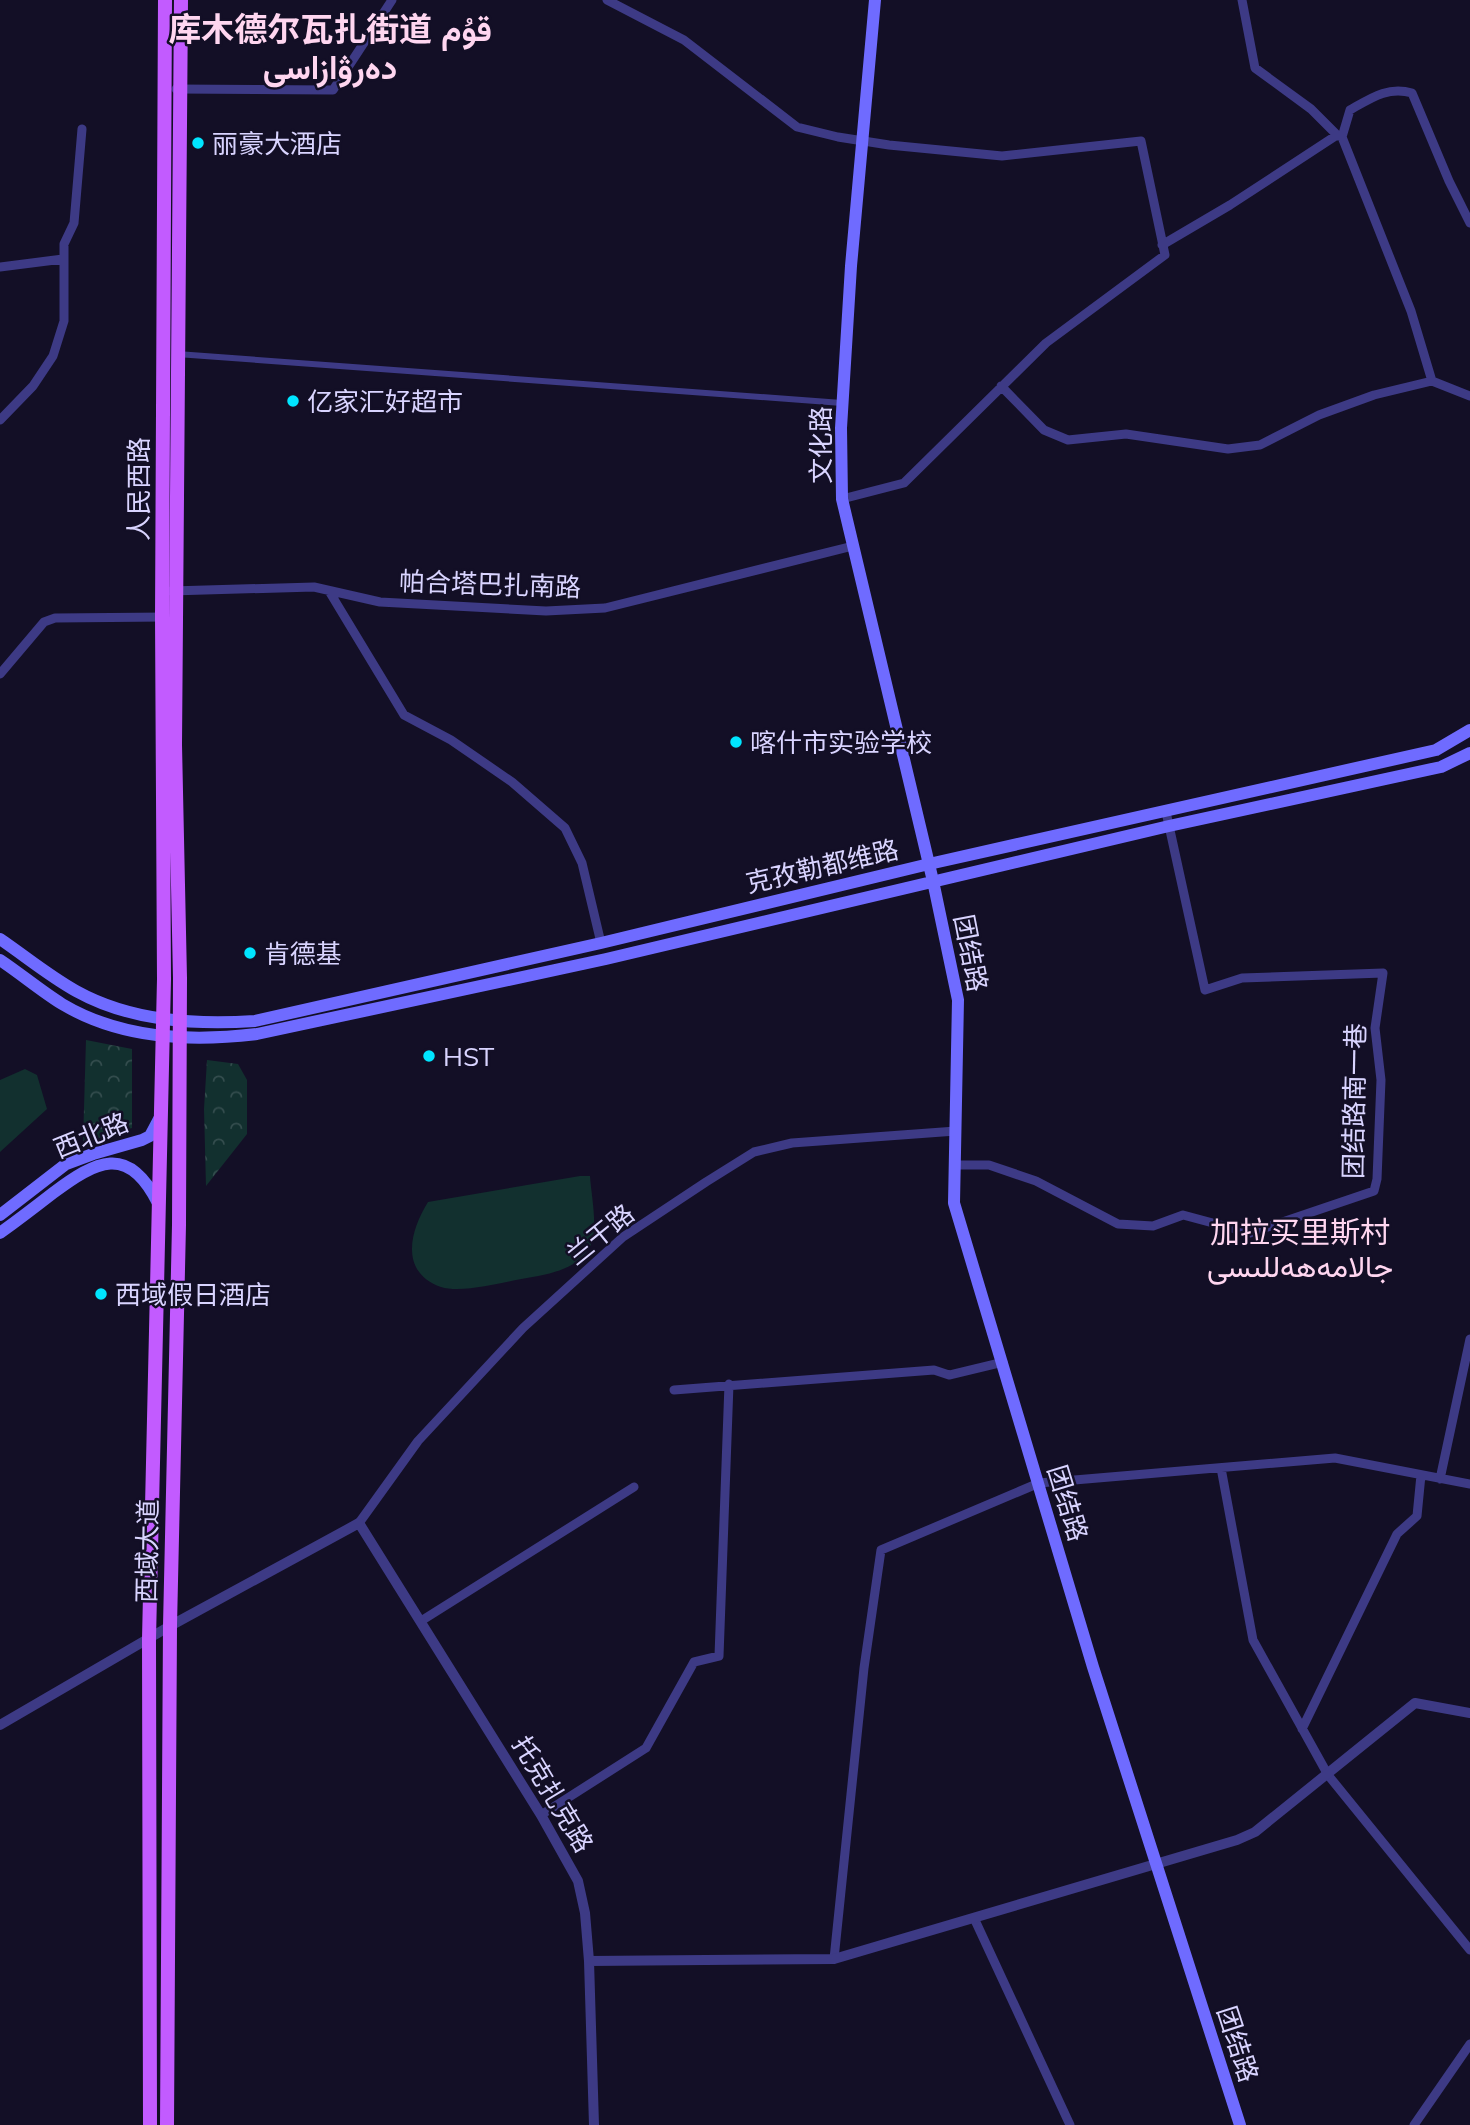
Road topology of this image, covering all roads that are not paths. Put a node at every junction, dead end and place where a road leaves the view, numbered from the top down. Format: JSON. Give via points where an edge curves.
{"nodes":[{"id":1,"x":165,"y":0,"type":"edge"},
{"id":2,"x":181,"y":0,"type":"edge"},
{"id":3,"x":392,"y":0,"type":"edge"},
{"id":4,"x":607,"y":0,"type":"edge"},
{"id":5,"x":875,"y":0,"type":"edge"},
{"id":6,"x":1242,"y":0,"type":"edge"},
{"id":7,"x":164,"y":89,"type":"junction"},
{"id":8,"x":180,"y":89,"type":"junction"},
{"id":9,"x":82,"y":129,"type":"dead end"},
{"id":10,"x":1339,"y":136,"type":"junction"},
{"id":11,"x":863,"y":141,"type":"junction"},
{"id":12,"x":1470,"y":223,"type":"edge"},
{"id":13,"x":1162,"y":245,"type":"junction"},
{"id":14,"x":63,"y":259,"type":"junction"},
{"id":15,"x":0,"y":267,"type":"edge"},
{"id":16,"x":177,"y":354,"type":"junction"},
{"id":17,"x":1432,"y":381,"type":"junction"},
{"id":18,"x":1001,"y":386,"type":"junction"},
{"id":19,"x":1470,"y":396,"type":"edge"},
{"id":20,"x":842,"y":402,"type":"junction"},
{"id":21,"x":0,"y":420,"type":"edge"},
{"id":22,"x":842,"y":499,"type":"junction"},
{"id":23,"x":853,"y":546,"type":"junction"},
{"id":24,"x":169,"y":591,"type":"junction"},
{"id":25,"x":329,"y":591,"type":"junction"},
{"id":26,"x":169,"y":617,"type":"junction"},
{"id":27,"x":0,"y":674,"type":"edge"},
{"id":28,"x":1470,"y":730,"type":"edge"},
{"id":29,"x":1470,"y":753,"type":"edge"},
{"id":30,"x":1166,"y":812,"type":"junction"},
{"id":31,"x":1169,"y":826,"type":"junction"},
{"id":32,"x":929,"y":864,"type":"junction"},
{"id":33,"x":933,"y":881,"type":"junction"},
{"id":34,"x":0,"y":939,"type":"edge"},
{"id":35,"x":601,"y":943,"type":"junction"},
{"id":36,"x":0,"y":960,"type":"edge"},
{"id":37,"x":180,"y":978,"type":"joint"},
{"id":38,"x":164,"y":979,"type":"joint"},
{"id":39,"x":162,"y":1018,"type":"junction"},
{"id":40,"x":180,"y":1020,"type":"junction"},
{"id":41,"x":162,"y":1036,"type":"junction"},
{"id":42,"x":180,"y":1038,"type":"junction"},
{"id":43,"x":159,"y":1119,"type":"junction"},
{"id":44,"x":956,"y":1131,"type":"junction"},
{"id":45,"x":955,"y":1165,"type":"junction"},
{"id":46,"x":158,"y":1203,"type":"junction"},
{"id":47,"x":0,"y":1214,"type":"edge"},
{"id":48,"x":0,"y":1233,"type":"edge"},
{"id":49,"x":1470,"y":1339,"type":"edge"},
{"id":50,"x":1003,"y":1362,"type":"junction"},
{"id":51,"x":729,"y":1384,"type":"junction"},
{"id":52,"x":674,"y":1390,"type":"dead end"},
{"id":53,"x":1221,"y":1468,"type":"junction"},
{"id":54,"x":1422,"y":1475,"type":"junction"},
{"id":55,"x":1440,"y":1479,"type":"junction"},
{"id":56,"x":1039,"y":1483,"type":"junction"},
{"id":57,"x":1470,"y":1484,"type":"edge"},
{"id":58,"x":634,"y":1487,"type":"dead end"},
{"id":59,"x":359,"y":1523,"type":"junction"},
{"id":60,"x":421,"y":1621,"type":"junction"},
{"id":61,"x":170,"y":1626,"type":"junction"},
{"id":62,"x":149,"y":1639,"type":"junction"},
{"id":63,"x":1470,"y":1713,"type":"edge"},
{"id":64,"x":0,"y":1726,"type":"edge"},
{"id":65,"x":1302,"y":1729,"type":"junction"},
{"id":66,"x":1328,"y":1775,"type":"junction"},
{"id":67,"x":541,"y":1815,"type":"junction"},
{"id":68,"x":1158,"y":1865,"type":"junction"},
{"id":69,"x":974,"y":1918,"type":"junction"},
{"id":70,"x":1470,"y":1950,"type":"edge"},
{"id":71,"x":834,"y":1959,"type":"junction"},
{"id":72,"x":589,"y":1961,"type":"junction"},
{"id":73,"x":1470,"y":2044,"type":"edge"},
{"id":74,"x":150,"y":2125,"type":"edge"},
{"id":75,"x":167,"y":2125,"type":"edge"},
{"id":76,"x":594,"y":2125,"type":"edge"},
{"id":77,"x":1070,"y":2125,"type":"edge"},
{"id":78,"x":1240,"y":2125,"type":"edge"},
{"id":79,"x":1414,"y":2125,"type":"edge"}],
"edges":[{"from":1,"to":7,"type":"main road","name":"人民西路"},
{"from":2,"to":8,"type":"main road","name":"人民西路"},
{"from":3,"to":8,"type":"street","via":[[333,90]]},
{"from":4,"to":11,"type":"street","via":[[684,40],[797,127]]},
{"from":5,"to":11,"type":"main road","name":"文化路"},
{"from":6,"to":10,"type":"street","via":[[1255,68]]},
{"from":7,"to":8,"type":"street"},
{"from":7,"to":24,"type":"main road","name":"人民西路"},
{"from":8,"to":16,"type":"main road","name":"人民西路"},
{"from":9,"to":14,"type":"street","via":[[74,223]]},
{"from":10,"to":12,"type":"street","via":[[1350,110],[1380,93],[1412,93]]},
{"from":10,"to":13,"type":"street"},
{"from":10,"to":17,"type":"street","via":[[1411,311]]},
{"from":11,"to":13,"type":"street","via":[[1002,156],[1141,141]]},
{"from":11,"to":20,"type":"main road","name":"文化路"},
{"from":13,"to":18,"type":"street","via":[[1165,255],[1046,342]]},
{"from":14,"to":15,"type":"street"},
{"from":14,"to":21,"type":"street","via":[[64,321],[53,356],[33,386]]},
{"from":16,"to":20,"type":"street"},
{"from":16,"to":24,"type":"main road","name":"人民西路"},
{"from":17,"to":18,"type":"street","via":[[1318,415],[1260,445],[1228,449],[1126,434],[1068,440],[1044,430]]},
{"from":17,"to":19,"type":"street"},
{"from":18,"to":22,"type":"street","via":[[904,483]]},
{"from":20,"to":22,"type":"main road","name":"文化路"},
{"from":22,"to":23,"type":"main road","name":"文化路"},
{"from":23,"to":25,"type":"street","name":"帕合塔巴扎南路","via":[[605,608],[546,611],[380,602]]},
{"from":23,"to":32,"type":"main road","name":"文化路"},
{"from":24,"to":25,"type":"street","name":"帕合塔巴扎南路","via":[[314,587]]},
{"from":24,"to":26,"type":"main road","name":"人民西路"},
{"from":25,"to":35,"type":"street","via":[[404,715],[451,740],[512,782],[565,828],[582,863]]},
{"from":26,"to":27,"type":"street","via":[[55,618],[44,622]]},
{"from":26,"to":37,"type":"main road","name":"人民西路"},
{"from":26,"to":38,"type":"main road","name":"人民西路"},
{"from":28,"to":30,"type":"main road","name":"克孜勒都维路","via":[[1436,750]]},
{"from":29,"to":31,"type":"main road","name":"克孜勒都维路","via":[[1441,767]]},
{"from":30,"to":31,"type":"street","name":"团结路南一巷"},
{"from":30,"to":32,"type":"main road","name":"克孜勒都维路"},
{"from":31,"to":33,"type":"main road","name":"克孜勒都维路"},
{"from":31,"to":45,"type":"street","name":"团结路南一巷","via":[[1205,990],[1242,978],[1383,974],[1375,1028],[1381,1080],[1374,1191],[1250,1233],[1183,1215],[1153,1226],[1118,1224],[1036,1181],[989,1166]]},
{"from":32,"to":33,"type":"main road","name":"文化路"},
{"from":32,"to":35,"type":"main road","name":"克孜勒都维路"},
{"from":33,"to":42,"type":"main road","name":"克孜勒都维路","via":[[606,959],[257,1034]]},
{"from":33,"to":44,"type":"main road","name":"团结路","via":[[958,1000]]},
{"from":34,"to":39,"type":"main road","name":"克孜勒都维路","via":[[75,990],[113,1008]]},
{"from":35,"to":40,"type":"main road","name":"克孜勒都维路","via":[[255,1021],[216,1024]]},
{"from":36,"to":41,"type":"main road","name":"克孜勒都维路","via":[[63,1004],[112,1026]]},
{"from":37,"to":40,"type":"main road","name":"西域大道"},
{"from":38,"to":39,"type":"main road","name":"西域大道"},
{"from":39,"to":40,"type":"main road","name":"克孜勒都维路"},
{"from":39,"to":41,"type":"main road","name":"西域大道"},
{"from":40,"to":42,"type":"main road","name":"西域大道"},
{"from":41,"to":42,"type":"main road","name":"克孜勒都维路"},
{"from":41,"to":43,"type":"main road","name":"西域大道"},
{"from":42,"to":61,"type":"main road","name":"西域大道"},
{"from":43,"to":46,"type":"main road","name":"西域大道"},
{"from":43,"to":47,"type":"main road","name":"西北路","via":[[150,1136],[66,1164]]},
{"from":44,"to":45,"type":"main road","name":"团结路"},
{"from":44,"to":59,"type":"street","name":"兰干路","via":[[792,1143],[754,1152],[706,1182],[623,1237],[523,1328],[418,1441]]},
{"from":45,"to":50,"type":"main road","name":"团结路","via":[[954,1203]]},
{"from":46,"to":48,"type":"main road","name":"西北路","via":[[136,1172],[124,1165],[103,1164],[79,1174]]},
{"from":46,"to":62,"type":"main road","name":"西域大道"},
{"from":49,"to":55,"type":"street"},
{"from":50,"to":51,"type":"street","via":[[949,1375],[934,1370]]},
{"from":50,"to":56,"type":"main road","name":"团结路"},
{"from":51,"to":52,"type":"street"},
{"from":51,"to":67,"type":"street","via":[[719,1656],[694,1662],[646,1748]]},
{"from":53,"to":54,"type":"street","via":[[1335,1458]]},
{"from":53,"to":56,"type":"street"},
{"from":53,"to":65,"type":"street","via":[[1253,1640]]},
{"from":54,"to":55,"type":"street"},
{"from":54,"to":65,"type":"street","via":[[1417,1516],[1397,1534]]},
{"from":55,"to":57,"type":"street"},
{"from":56,"to":68,"type":"main road","name":"团结路"},
{"from":56,"to":71,"type":"street","via":[[881,1550]]},
{"from":58,"to":60,"type":"street"},
{"from":59,"to":60,"type":"street","name":"托克扎克路"},
{"from":59,"to":61,"type":"street"},
{"from":60,"to":67,"type":"street","name":"托克扎克路"},
{"from":61,"to":62,"type":"street"},
{"from":61,"to":75,"type":"main road","name":"西域大道"},
{"from":62,"to":64,"type":"street"},
{"from":62,"to":74,"type":"main road","name":"西域大道"},
{"from":63,"to":66,"type":"street","via":[[1415,1703]]},
{"from":65,"to":66,"type":"street"},
{"from":66,"to":68,"type":"street","via":[[1255,1832]]},
{"from":66,"to":70,"type":"street"},
{"from":67,"to":72,"type":"street","name":"托克扎克路","via":[[578,1881]]},
{"from":68,"to":69,"type":"street"},
{"from":68,"to":78,"type":"main road","name":"团结路"},
{"from":69,"to":71,"type":"street"},
{"from":69,"to":77,"type":"street"},
{"from":71,"to":72,"type":"street"},
{"from":72,"to":76,"type":"street","name":"托克扎克路"},
{"from":73,"to":79,"type":"street"}]}
